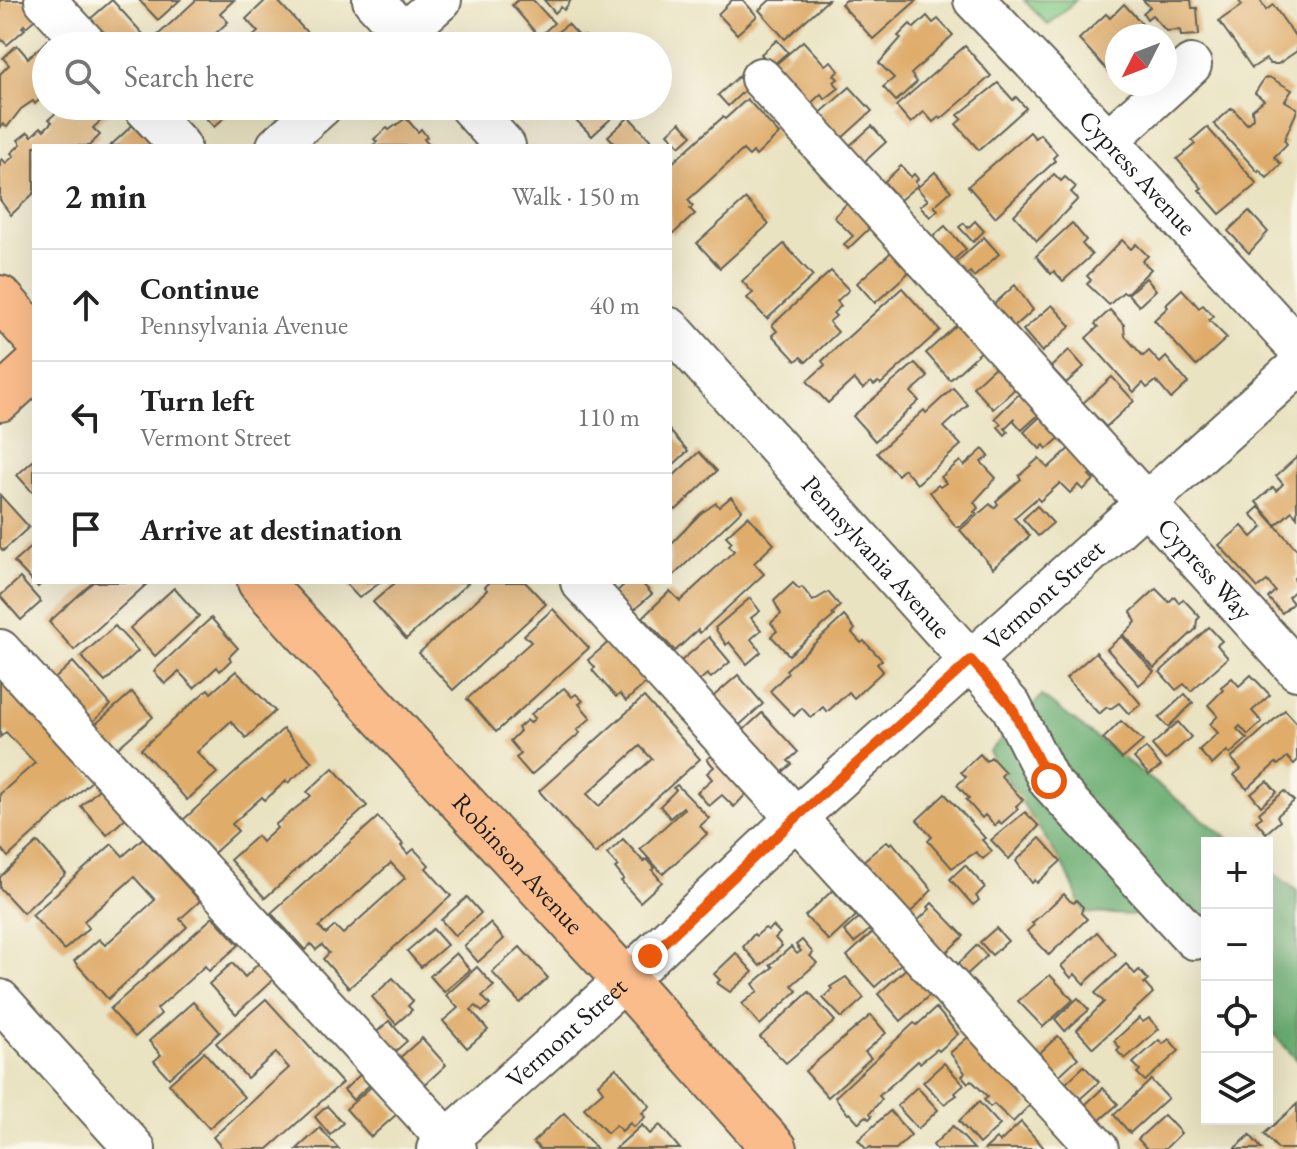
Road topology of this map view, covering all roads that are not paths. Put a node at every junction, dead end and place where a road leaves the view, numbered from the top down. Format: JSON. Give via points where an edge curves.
{"nodes":[{"id":1,"x":45,"y":0,"type":"edge"},
{"id":2,"x":373,"y":0,"type":"edge"},
{"id":3,"x":441,"y":0,"type":"edge"},
{"id":4,"x":974,"y":0,"type":"edge"},
{"id":5,"x":75,"y":32,"type":"edge"},
{"id":6,"x":395,"y":32,"type":"edge"},
{"id":7,"x":411,"y":32,"type":"edge"},
{"id":8,"x":1191,"y":65,"type":"dead end"},
{"id":9,"x":761,"y":78,"type":"dead end"},
{"id":10,"x":156,"y":120,"type":"edge"},
{"id":11,"x":306,"y":120,"type":"edge"},
{"id":12,"x":482,"y":120,"type":"edge"},
{"id":13,"x":1108,"y":140,"type":"junction"},
{"id":14,"x":178,"y":144,"type":"edge"},
{"id":15,"x":279,"y":144,"type":"edge"},
{"id":16,"x":503,"y":144,"type":"edge"},
{"id":17,"x":0,"y":298,"type":"edge"},
{"id":18,"x":672,"y":330,"type":"edge"},
{"id":19,"x":32,"y":334,"type":"edge"},
{"id":20,"x":1297,"y":347,"type":"edge"},
{"id":21,"x":1297,"y":367,"type":"edge"},
{"id":22,"x":32,"y":370,"type":"edge"},
{"id":23,"x":0,"y":399,"type":"edge"},
{"id":24,"x":1147,"y":503,"type":"junction"},
{"id":25,"x":262,"y":584,"type":"edge"},
{"id":26,"x":583,"y":584,"type":"edge"},
{"id":27,"x":0,"y":650,"type":"edge"},
{"id":28,"x":971,"y":660,"type":"junction"},
{"id":29,"x":1297,"y":670,"type":"edge"},
{"id":30,"x":797,"y":817,"type":"junction"},
{"id":31,"x":1194,"y":939,"type":"dead end"},
{"id":32,"x":625,"y":980,"type":"junction"},
{"id":33,"x":0,"y":1000,"type":"edge"},
{"id":34,"x":447,"y":1146,"type":"edge"},
{"id":35,"x":135,"y":1149,"type":"edge"},
{"id":36,"x":775,"y":1149,"type":"edge"},
{"id":37,"x":1098,"y":1149,"type":"edge"}],
"edges":[{"from":1,"to":5,"type":"street"},
{"from":2,"to":6,"type":"street"},
{"from":3,"to":7,"type":"street"},
{"from":4,"to":13,"type":"street","name":"Cypress Avenue"},
{"from":8,"to":13,"type":"street"},
{"from":9,"to":24,"type":"street","name":"Cypress Way"},
{"from":10,"to":14,"type":"street"},
{"from":11,"to":15,"type":"street"},
{"from":12,"to":16,"type":"street"},
{"from":13,"to":20,"type":"street","name":"Cypress Avenue"},
{"from":17,"to":19,"type":"main road"},
{"from":18,"to":28,"type":"street","name":"Pennsylvania Avenue"},
{"from":21,"to":24,"type":"street","name":"Vermont Street"},
{"from":22,"to":23,"type":"main road"},
{"from":24,"to":28,"type":"street","name":"Vermont Street"},
{"from":24,"to":29,"type":"street","name":"Cypress Way"},
{"from":25,"to":32,"type":"main road","name":"Robinson Avenue"},
{"from":26,"to":30,"type":"street"},
{"from":27,"to":34,"type":"street"},
{"from":28,"to":30,"type":"street","name":"Vermont Street"},
{"from":28,"to":31,"type":"street","name":"Pennsylvania Avenue","via":[[1011,706],[1049,781]]},
{"from":30,"to":32,"type":"street","name":"Vermont Street"},
{"from":30,"to":37,"type":"street"},
{"from":32,"to":34,"type":"street","name":"Vermont Street"},
{"from":32,"to":36,"type":"main road","name":"Robinson Avenue"},
{"from":33,"to":35,"type":"street"}]}
